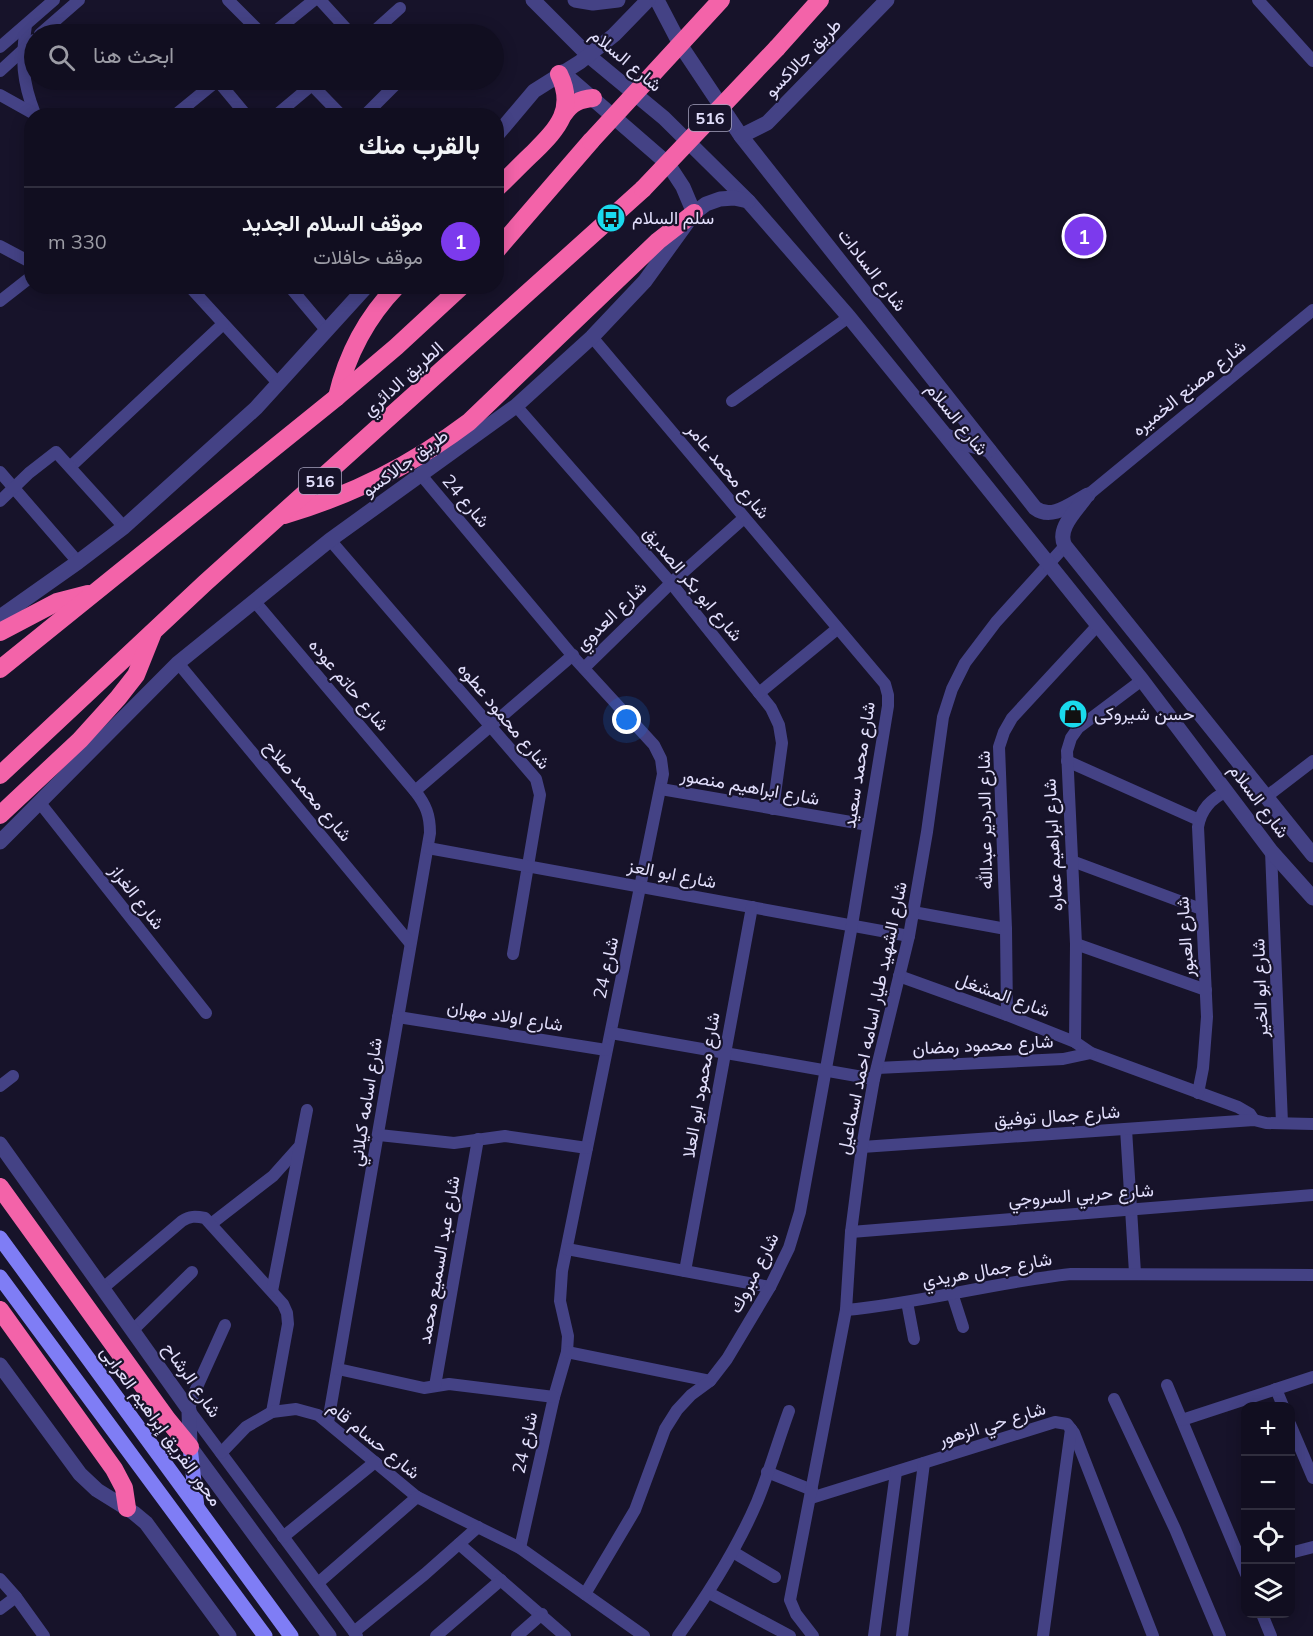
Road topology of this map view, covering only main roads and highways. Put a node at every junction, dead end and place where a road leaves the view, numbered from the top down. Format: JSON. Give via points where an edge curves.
{"nodes":[{"id":1,"x":721,"y":0,"type":"edge"},
{"id":2,"x":820,"y":0,"type":"edge"},
{"id":3,"x":561,"y":73,"type":"road end"},
{"id":4,"x":593,"y":98,"type":"road end"},
{"id":5,"x":564,"y":114,"type":"junction"},
{"id":6,"x":504,"y":181,"type":"edge"},
{"id":7,"x":694,"y":213,"type":"road end"},
{"id":8,"x":504,"y":242,"type":"edge"},
{"id":9,"x":390,"y":294,"type":"edge"},
{"id":10,"x":453,"y":294,"type":"edge"},
{"id":11,"x":336,"y":397,"type":"junction"},
{"id":12,"x":280,"y":517,"type":"junction"},
{"id":13,"x":93,"y":592,"type":"junction"},
{"id":14,"x":154,"y":631,"type":"junction"},
{"id":15,"x":0,"y":632,"type":"edge"},
{"id":16,"x":0,"y":669,"type":"edge"},
{"id":17,"x":0,"y":775,"type":"edge"},
{"id":18,"x":0,"y":815,"type":"edge"},
{"id":19,"x":0,"y":1187,"type":"edge"},
{"id":20,"x":0,"y":1238,"type":"edge"},
{"id":21,"x":0,"y":1277,"type":"edge"},
{"id":22,"x":0,"y":1310,"type":"edge"},
{"id":23,"x":190,"y":1447,"type":"joint"},
{"id":24,"x":127,"y":1508,"type":"road end"},
{"id":25,"x":197,"y":1510,"type":"junction"},
{"id":26,"x":265,"y":1636,"type":"edge"},
{"id":27,"x":291,"y":1636,"type":"edge"}],
"edges":[{"from":1,"to":8,"type":"highway","bridge":true},
{"from":2,"to":12,"type":"highway","name":"الطريق الدائري","number":"516","bridge":true,"via":[[643,189]]},
{"from":3,"to":5,"type":"highway","via":[[566,98]]},
{"from":4,"to":5,"type":"highway","via":[[573,104]]},
{"from":5,"to":6,"type":"highway","via":[[551,136]]},
{"from":7,"to":12,"type":"highway","via":[[658,241],[453,435],[366,486]]},
{"from":9,"to":11,"type":"highway","via":[[358,338]]},
{"from":10,"to":11,"type":"highway","name":"الطريق الدائري"},
{"from":11,"to":13,"type":"highway","name":"الطريق الدائري"},
{"from":12,"to":14,"type":"highway","name":"الطريق الدائري","number":"516"},
{"from":13,"to":15,"type":"highway","via":[[57,602]]},
{"from":13,"to":16,"type":"highway","name":"الطريق الدائري"},
{"from":14,"to":17,"type":"highway","name":"الطريق الدائري","number":"516"},
{"from":14,"to":18,"type":"highway","via":[[136,675],[118,698],[80,740]]},
{"from":19,"to":23,"type":"highway"},
{"from":20,"to":25,"type":"main road","name":"محور الفريق إبراهيم العرابى"},
{"from":21,"to":26,"type":"main road"},
{"from":22,"to":24,"type":"highway","via":[[114,1469],[124,1488]]},
{"from":23,"to":25,"type":"main road"},
{"from":25,"to":27,"type":"main road","name":"محور الفريق إبراهيم العرابى"}]}
